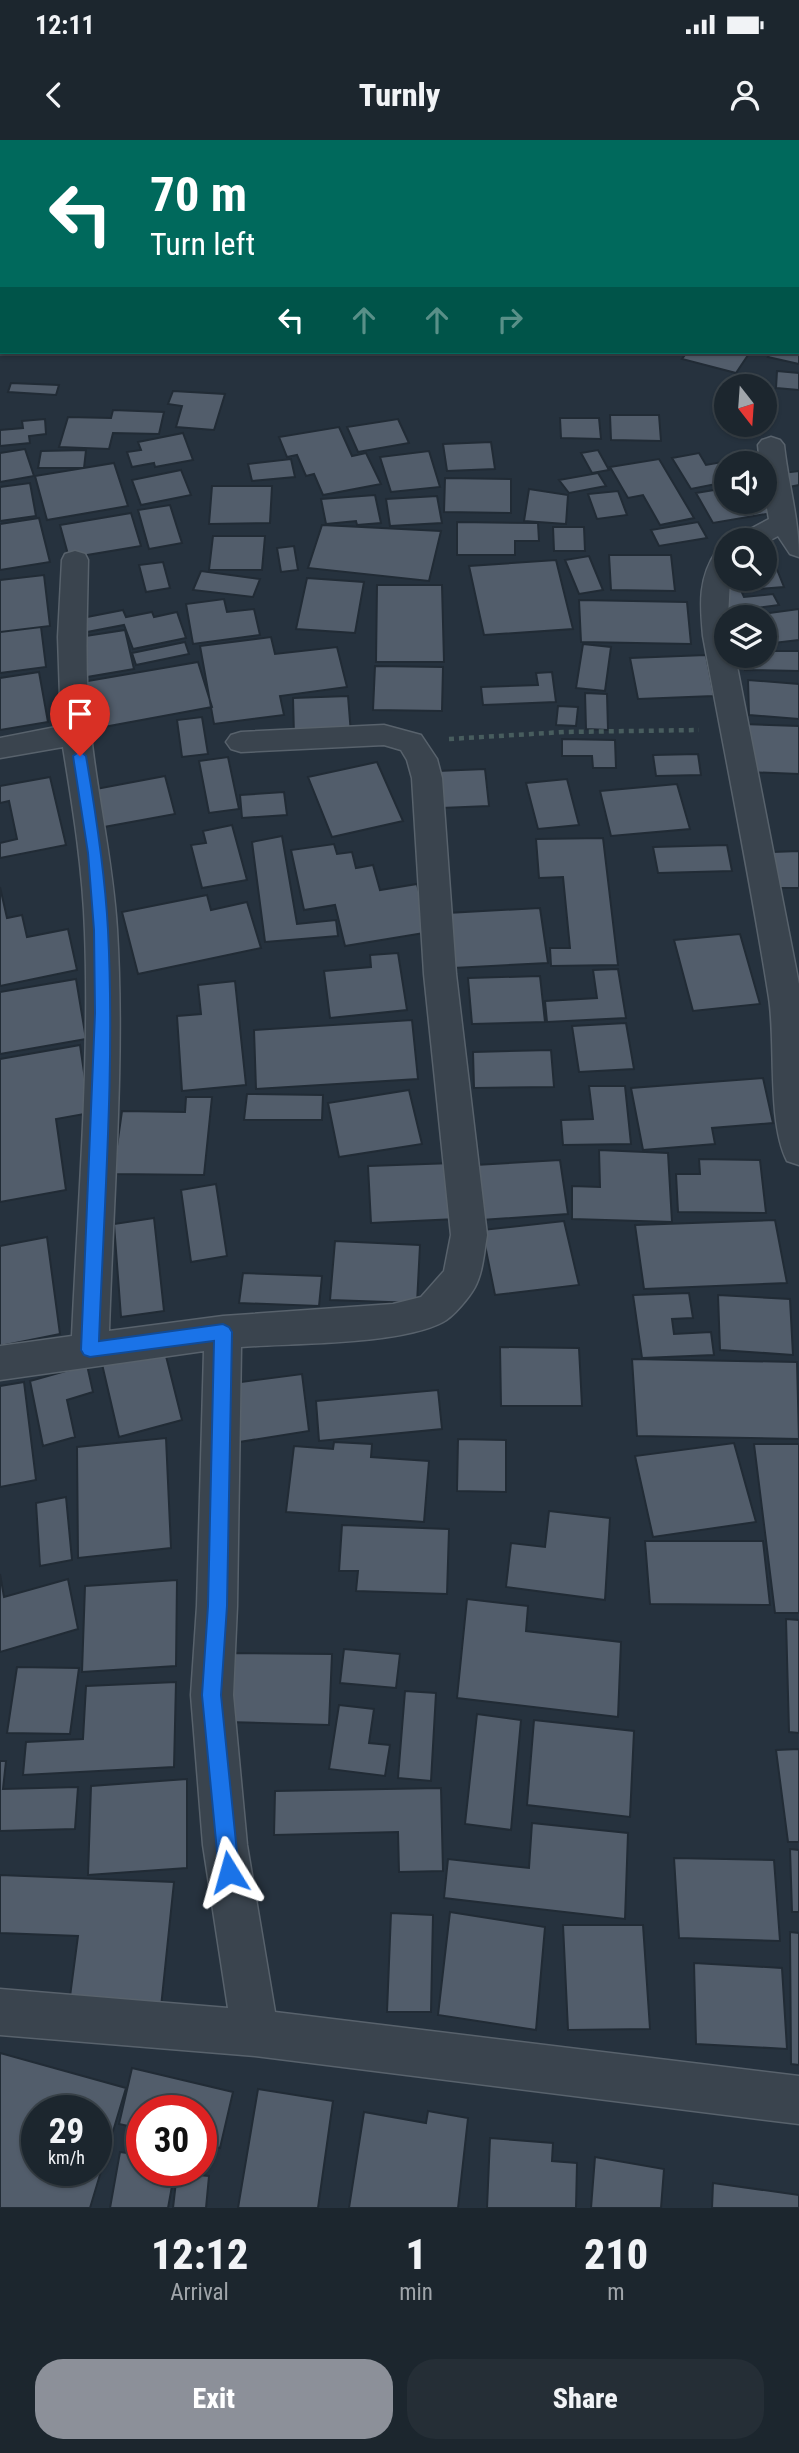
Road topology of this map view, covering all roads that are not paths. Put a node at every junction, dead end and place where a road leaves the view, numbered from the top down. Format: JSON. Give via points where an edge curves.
{"nodes":[{"id":1,"x":771,"y":445,"type":"dead end"},
{"id":2,"x":783,"y":523,"type":"junction"},
{"id":3,"x":773,"y":528,"type":"edge"},
{"id":4,"x":799,"y":548,"type":"edge"},
{"id":5,"x":75,"y":560,"type":"dead end"},
{"id":6,"x":714,"y":587,"type":"edge"},
{"id":7,"x":76,"y":734,"type":"junction"},
{"id":8,"x":241,"y":742,"type":"dead end"},
{"id":9,"x":0,"y":748,"type":"edge"},
{"id":10,"x":799,"y":1151,"type":"edge"},
{"id":11,"x":223,"y":1332,"type":"junction"},
{"id":12,"x":90,"y":1350,"type":"junction"},
{"id":13,"x":0,"y":1363,"type":"edge"},
{"id":14,"x":0,"y":2012,"type":"edge"},
{"id":15,"x":255,"y":2033,"type":"junction"},
{"id":16,"x":799,"y":2100,"type":"edge"}],
"edges":[{"from":1,"to":2,"type":"street"},
{"from":2,"to":3,"type":"street"},
{"from":2,"to":4,"type":"street"},
{"from":5,"to":7,"type":"street"},
{"from":6,"to":10,"type":"street","via":[[735,730],[786,1001]]},
{"from":7,"to":9,"type":"street"},
{"from":7,"to":12,"type":"street","via":[[95,853],[103,1013]]},
{"from":8,"to":11,"type":"street","via":[[384,735],[411,742],[422,760],[469,1235],[461,1278],[432,1310],[393,1320]]},
{"from":11,"to":12,"type":"street"},
{"from":11,"to":15,"type":"street","via":[[212,1695],[225,1845]]},
{"from":12,"to":13,"type":"street"},
{"from":14,"to":15,"type":"street"},
{"from":15,"to":16,"type":"street"}]}
